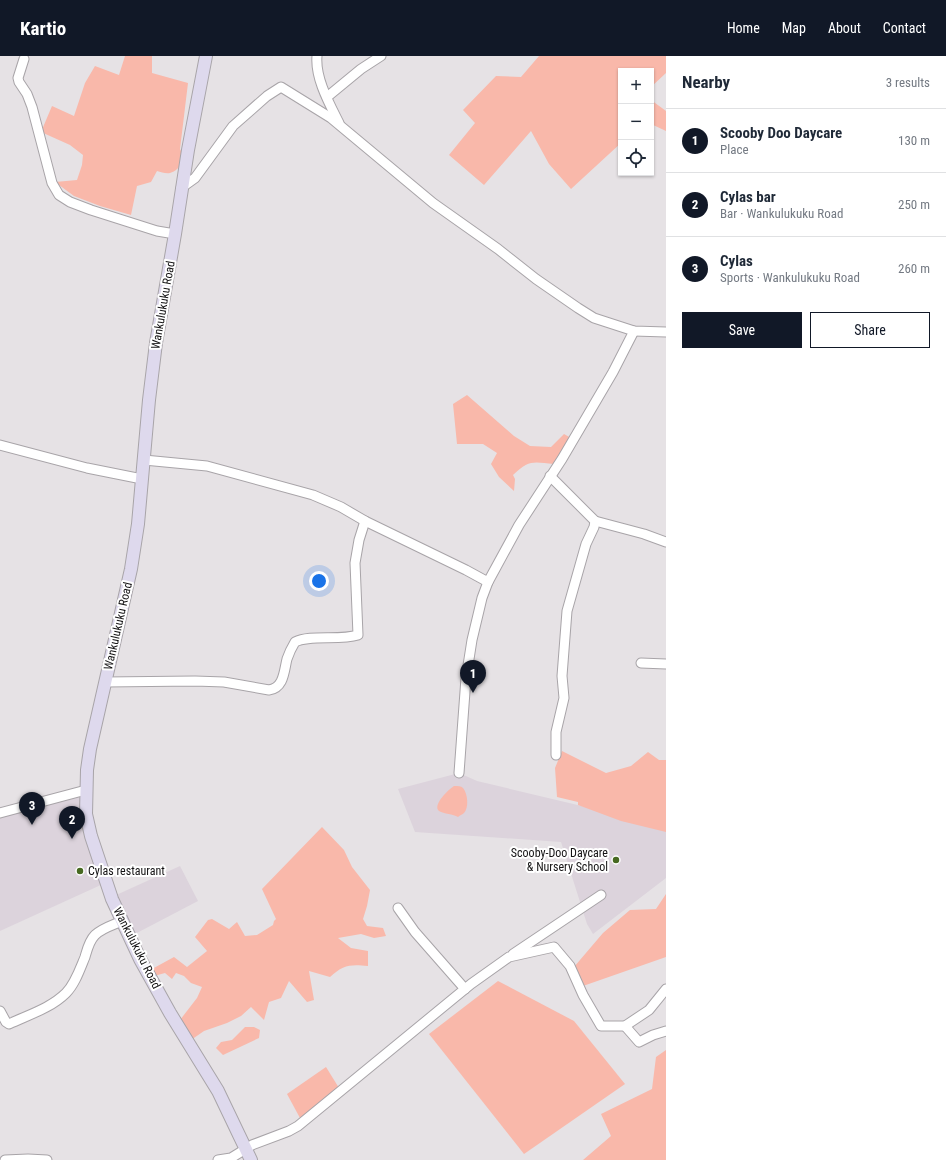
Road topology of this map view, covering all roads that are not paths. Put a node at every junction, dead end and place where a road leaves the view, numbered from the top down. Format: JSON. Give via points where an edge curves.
{"nodes":[{"id":1,"x":206,"y":56,"type":"edge"},
{"id":2,"x":317,"y":56,"type":"edge"},
{"id":3,"x":381,"y":56,"type":"edge"},
{"id":4,"x":24,"y":59,"type":"dead end"},
{"id":5,"x":327,"y":97,"type":"junction"},
{"id":6,"x":340,"y":126,"type":"junction"},
{"id":7,"x":181,"y":188,"type":"junction"},
{"id":8,"x":175,"y":234,"type":"junction"},
{"id":9,"x":634,"y":331,"type":"junction"},
{"id":10,"x":666,"y":332,"type":"edge"},
{"id":11,"x":0,"y":445,"type":"edge"},
{"id":12,"x":144,"y":460,"type":"junction"},
{"id":13,"x":550,"y":476,"type":"junction"},
{"id":14,"x":142,"y":479,"type":"junction"},
{"id":15,"x":596,"y":521,"type":"junction"},
{"id":16,"x":365,"y":522,"type":"junction"},
{"id":17,"x":666,"y":542,"type":"edge"},
{"id":18,"x":488,"y":582,"type":"junction"},
{"id":19,"x":641,"y":664,"type":"dead end"},
{"id":20,"x":666,"y":664,"type":"edge"},
{"id":21,"x":105,"y":682,"type":"junction"},
{"id":22,"x":556,"y":755,"type":"dead end"},
{"id":23,"x":459,"y":773,"type":"dead end"},
{"id":24,"x":86,"y":790,"type":"junction"},
{"id":25,"x":0,"y":813,"type":"edge"},
{"id":26,"x":601,"y":895,"type":"dead end"},
{"id":27,"x":398,"y":908,"type":"dead end"},
{"id":28,"x":122,"y":921,"type":"junction"},
{"id":29,"x":508,"y":957,"type":"junction"},
{"id":30,"x":465,"y":989,"type":"junction"},
{"id":31,"x":666,"y":989,"type":"edge"},
{"id":32,"x":0,"y":1011,"type":"edge"},
{"id":33,"x":625,"y":1026,"type":"junction"},
{"id":34,"x":666,"y":1031,"type":"edge"},
{"id":35,"x":246,"y":1149,"type":"junction"},
{"id":36,"x":5,"y":1160,"type":"edge"},
{"id":37,"x":47,"y":1160,"type":"edge"},
{"id":38,"x":218,"y":1160,"type":"edge"},
{"id":39,"x":251,"y":1160,"type":"edge"}],
"edges":[{"from":1,"to":7,"type":"main road","name":"Wankulukuku Road"},
{"from":2,"to":5,"type":"street","via":[[317,68]]},
{"from":3,"to":5,"type":"street"},
{"from":4,"to":8,"type":"street","via":[[19,82],[32,107],[52,183],[59,195],[91,210],[157,231]]},
{"from":5,"to":6,"type":"street"},
{"from":6,"to":7,"type":"street","via":[[281,87],[233,126],[195,178]]},
{"from":6,"to":9,"type":"street","via":[[433,203],[562,298],[594,318]]},
{"from":7,"to":8,"type":"main road","name":"Wankulukuku Road"},
{"from":8,"to":12,"type":"main road","name":"Wankulukuku Road","via":[[156,343]]},
{"from":9,"to":10,"type":"street"},
{"from":9,"to":13,"type":"street","via":[[614,372]]},
{"from":11,"to":14,"type":"street","via":[[87,468]]},
{"from":12,"to":14,"type":"main road","name":"Wankulukuku Road"},
{"from":12,"to":16,"type":"street","via":[[207,466],[296,490],[326,500]]},
{"from":13,"to":15,"type":"street"},
{"from":13,"to":18,"type":"street","via":[[519,525]]},
{"from":14,"to":21,"type":"main road","name":"Wankulukuku Road","via":[[131,569]]},
{"from":15,"to":17,"type":"street"},
{"from":15,"to":22,"type":"street","via":[[586,544],[567,611],[562,676],[564,698],[556,732]]},
{"from":16,"to":18,"type":"street"},
{"from":16,"to":21,"type":"street","via":[[355,563],[358,636],[303,639],[295,642],[280,685],[269,690],[224,682]]},
{"from":18,"to":23,"type":"street","via":[[482,598],[466,678]]},
{"from":19,"to":20,"type":"street"},
{"from":21,"to":24,"type":"main road","name":"Wankulukuku Road","via":[[90,749]]},
{"from":24,"to":25,"type":"street"},
{"from":24,"to":28,"type":"main road","name":"Wankulukuku Road","via":[[86,814],[91,836]]},
{"from":26,"to":29,"type":"street"},
{"from":27,"to":30,"type":"street","via":[[415,932]]},
{"from":28,"to":32,"type":"street","via":[[94,936],[72,986],[54,1003],[9,1024]]},
{"from":28,"to":35,"type":"main road","name":"Wankulukuku Road","via":[[170,1013],[218,1091]]},
{"from":29,"to":30,"type":"street"},
{"from":29,"to":33,"type":"street","via":[[554,947],[570,966],[601,1026]]},
{"from":30,"to":35,"type":"street","via":[[303,1122],[289,1131]]},
{"from":31,"to":33,"type":"street","via":[[649,1010]]},
{"from":33,"to":34,"type":"street","via":[[639,1042]]},
{"from":35,"to":38,"type":"street","via":[[231,1158]]},
{"from":35,"to":39,"type":"main road","name":"Wankulukuku Road"},
{"from":36,"to":37,"type":"street"}]}
